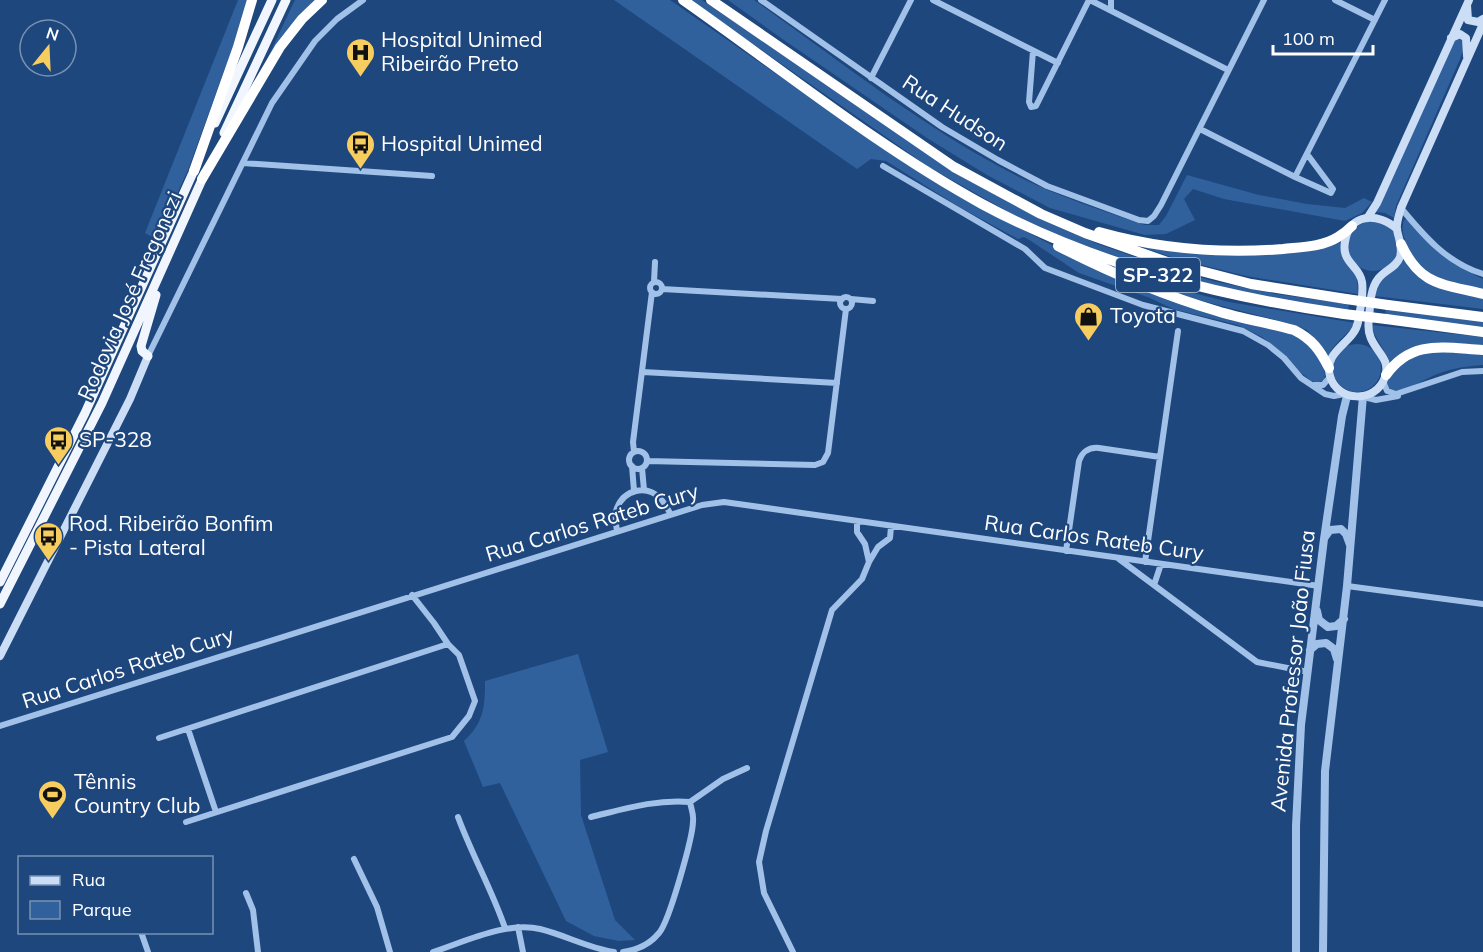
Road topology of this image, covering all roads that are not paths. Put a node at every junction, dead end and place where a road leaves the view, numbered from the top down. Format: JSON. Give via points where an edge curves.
{"nodes":[{"id":1,"x":252,"y":0,"type":"edge"},
{"id":2,"x":272,"y":0,"type":"edge"},
{"id":3,"x":286,"y":0,"type":"edge"},
{"id":4,"x":322,"y":0,"type":"edge"},
{"id":5,"x":363,"y":0,"type":"edge"},
{"id":6,"x":682,"y":0,"type":"edge"},
{"id":7,"x":711,"y":0,"type":"edge"},
{"id":8,"x":761,"y":0,"type":"edge"},
{"id":9,"x":912,"y":0,"type":"edge"},
{"id":10,"x":933,"y":0,"type":"edge"},
{"id":11,"x":1089,"y":0,"type":"edge"},
{"id":12,"x":1111,"y":0,"type":"edge"},
{"id":13,"x":1264,"y":0,"type":"edge"},
{"id":14,"x":1335,"y":0,"type":"edge"},
{"id":15,"x":1385,"y":0,"type":"edge"},
{"id":16,"x":1468,"y":1,"type":"edge"},
{"id":17,"x":1112,"y":10,"type":"junction"},
{"id":18,"x":1375,"y":20,"type":"junction"},
{"id":19,"x":1483,"y":22,"type":"edge"},
{"id":20,"x":1451,"y":38,"type":"junction"},
{"id":21,"x":1033,"y":51,"type":"junction"},
{"id":22,"x":1467,"y":59,"type":"junction"},
{"id":23,"x":1058,"y":63,"type":"junction"},
{"id":24,"x":1228,"y":70,"type":"junction"},
{"id":25,"x":871,"y":78,"type":"junction"},
{"id":26,"x":1200,"y":129,"type":"junction"},
{"id":27,"x":1307,"y":154,"type":"junction"},
{"id":28,"x":243,"y":163,"type":"junction"},
{"id":29,"x":883,"y":166,"type":"dead end"},
{"id":30,"x":194,"y":171,"type":"junction"},
{"id":31,"x":432,"y":176,"type":"dead end"},
{"id":32,"x":1295,"y":177,"type":"junction"},
{"id":33,"x":202,"y":179,"type":"junction"},
{"id":34,"x":982,"y":204,"type":"junction"},
{"id":35,"x":1401,"y":208,"type":"junction"},
{"id":36,"x":1041,"y":214,"type":"junction"},
{"id":37,"x":1368,"y":217,"type":"junction"},
{"id":38,"x":1352,"y":226,"type":"junction"},
{"id":39,"x":1397,"y":229,"type":"junction"},
{"id":40,"x":1401,"y":244,"type":"junction"},
{"id":41,"x":655,"y":262,"type":"dead end"},
{"id":42,"x":165,"y":264,"type":"junction"},
{"id":43,"x":1483,"y":274,"type":"edge"},
{"id":44,"x":654,"y":282,"type":"junction"},
{"id":45,"x":662,"y":289,"type":"junction"},
{"id":46,"x":652,"y":292,"type":"junction"},
{"id":47,"x":1483,"y":294,"type":"edge"},
{"id":48,"x":842,"y":299,"type":"junction"},
{"id":49,"x":851,"y":299,"type":"junction"},
{"id":50,"x":873,"y":301,"type":"dead end"},
{"id":51,"x":846,"y":309,"type":"junction"},
{"id":52,"x":1483,"y":317,"type":"edge"},
{"id":53,"x":1178,"y":331,"type":"dead end"},
{"id":54,"x":1483,"y":332,"type":"edge"},
{"id":55,"x":1483,"y":350,"type":"edge"},
{"id":56,"x":148,"y":356,"type":"junction"},
{"id":57,"x":1483,"y":371,"type":"edge"},
{"id":58,"x":643,"y":372,"type":"junction"},
{"id":59,"x":1330,"y":372,"type":"junction"},
{"id":60,"x":1384,"y":378,"type":"junction"},
{"id":61,"x":837,"y":383,"type":"junction"},
{"id":62,"x":1308,"y":383,"type":"junction"},
{"id":63,"x":1406,"y":391,"type":"junction"},
{"id":64,"x":1346,"y":395,"type":"junction"},
{"id":65,"x":1363,"y":396,"type":"junction"},
{"id":66,"x":634,"y":453,"type":"junction"},
{"id":67,"x":1160,"y":457,"type":"junction"},
{"id":68,"x":647,"y":461,"type":"junction"},
{"id":69,"x":632,"y":466,"type":"junction"},
{"id":70,"x":642,"y":468,"type":"junction"},
{"id":71,"x":644,"y":490,"type":"junction"},
{"id":72,"x":633,"y":491,"type":"junction"},
{"id":73,"x":670,"y":513,"type":"junction"},
{"id":74,"x":857,"y":522,"type":"junction"},
{"id":75,"x":891,"y":527,"type":"junction"},
{"id":76,"x":617,"y":531,"type":"junction"},
{"id":77,"x":1324,"y":539,"type":"junction"},
{"id":78,"x":865,"y":544,"type":"junction"},
{"id":79,"x":878,"y":547,"type":"junction"},
{"id":80,"x":1351,"y":550,"type":"junction"},
{"id":81,"x":1066,"y":551,"type":"junction"},
{"id":82,"x":1118,"y":558,"type":"junction"},
{"id":83,"x":869,"y":562,"type":"junction"},
{"id":84,"x":1145,"y":562,"type":"junction"},
{"id":85,"x":1161,"y":564,"type":"junction"},
{"id":86,"x":0,"y":582,"type":"edge"},
{"id":87,"x":1154,"y":585,"type":"junction"},
{"id":88,"x":1319,"y":586,"type":"junction"},
{"id":89,"x":1347,"y":586,"type":"junction"},
{"id":90,"x":412,"y":595,"type":"junction"},
{"id":91,"x":0,"y":604,"type":"edge"},
{"id":92,"x":1483,"y":604,"type":"edge"},
{"id":93,"x":1316,"y":607,"type":"junction"},
{"id":94,"x":1344,"y":619,"type":"junction"},
{"id":95,"x":448,"y":644,"type":"junction"},
{"id":96,"x":1310,"y":650,"type":"junction"},
{"id":97,"x":0,"y":656,"type":"edge"},
{"id":98,"x":1338,"y":660,"type":"junction"},
{"id":99,"x":1308,"y":672,"type":"junction"},
{"id":100,"x":0,"y":726,"type":"edge"},
{"id":101,"x":188,"y":729,"type":"junction"},
{"id":102,"x":159,"y":738,"type":"dead end"},
{"id":103,"x":747,"y":768,"type":"dead end"},
{"id":104,"x":690,"y":802,"type":"junction"},
{"id":105,"x":216,"y":812,"type":"junction"},
{"id":106,"x":458,"y":817,"type":"dead end"},
{"id":107,"x":591,"y":817,"type":"dead end"},
{"id":108,"x":186,"y":822,"type":"dead end"},
{"id":109,"x":354,"y":859,"type":"dead end"},
{"id":110,"x":246,"y":893,"type":"dead end"},
{"id":111,"x":518,"y":927,"type":"junction"},
{"id":112,"x":505,"y":928,"type":"junction"},
{"id":113,"x":141,"y":934,"type":"edge"},
{"id":114,"x":148,"y":952,"type":"edge"},
{"id":115,"x":258,"y":952,"type":"edge"},
{"id":116,"x":390,"y":952,"type":"edge"},
{"id":117,"x":433,"y":952,"type":"edge"},
{"id":118,"x":523,"y":952,"type":"edge"},
{"id":119,"x":614,"y":952,"type":"edge"},
{"id":120,"x":623,"y":952,"type":"edge"},
{"id":121,"x":793,"y":952,"type":"edge"},
{"id":122,"x":1296,"y":952,"type":"edge"},
{"id":123,"x":1323,"y":952,"type":"edge"}],
"edges":[{"from":1,"to":30,"type":"highway"},
{"from":2,"to":30,"type":"highway","name":"Rodovia José Fregonezi"},
{"from":3,"to":33,"type":"highway","name":"Rodovia José Fregonezi"},
{"from":4,"to":33,"type":"highway","via":[[280,47]]},
{"from":5,"to":28,"type":"street","via":[[337,19],[307,51],[272,104]]},
{"from":6,"to":34,"type":"highway","number":"SP-322","via":[[880,139]]},
{"from":7,"to":36,"type":"highway","number":"SP-322","via":[[954,167]]},
{"from":8,"to":25,"type":"street","name":"Rua Hudson"},
{"from":9,"to":25,"type":"street"},
{"from":10,"to":21,"type":"street"},
{"from":11,"to":17,"type":"street"},
{"from":11,"to":23,"type":"street"},
{"from":12,"to":17,"type":"street"},
{"from":13,"to":24,"type":"street"},
{"from":14,"to":18,"type":"street"},
{"from":15,"to":18,"type":"street"},
{"from":16,"to":19,"type":"main road","via":[[1468,20]]},
{"from":16,"to":20,"type":"main road"},
{"from":17,"to":24,"type":"street"},
{"from":18,"to":27,"type":"street"},
{"from":19,"to":22,"type":"main road"},
{"from":20,"to":22,"type":"main road","via":[[1460,34],[1466,38]]},
{"from":20,"to":37,"type":"main road"},
{"from":21,"to":23,"type":"street"},
{"from":21,"to":23,"type":"street","via":[[1031,107],[1036,106]]},
{"from":22,"to":35,"type":"main road"},
{"from":24,"to":26,"type":"street"},
{"from":25,"to":26,"type":"street","name":"Rua Hudson","via":[[942,127],[1047,186],[1139,220],[1154,216]]},
{"from":26,"to":32,"type":"street"},
{"from":27,"to":32,"type":"street"},
{"from":27,"to":32,"type":"street","via":[[1334,189],[1327,192]]},
{"from":28,"to":31,"type":"street"},
{"from":28,"to":56,"type":"street"},
{"from":29,"to":62,"type":"street","via":[[1025,249],[1046,268],[1143,305],[1250,335],[1278,353]]},
{"from":30,"to":86,"type":"highway","name":"Rodovia José Fregonezi","via":[[85,413]]},
{"from":33,"to":42,"type":"highway","name":"Rodovia José Fregonezi"},
{"from":34,"to":54,"type":"highway","number":"SP-322","bridge":true,"via":[[1070,244],[1163,277],[1250,298]]},
{"from":34,"to":59,"type":"highway","via":[[1097,266],[1157,291],[1218,312],[1294,330],[1318,348]]},
{"from":35,"to":39,"type":"main road"},
{"from":35,"to":43,"type":"street","via":[[1446,255]]},
{"from":36,"to":38,"type":"highway","via":[[1133,241],[1215,252],[1321,244]]},
{"from":36,"to":52,"type":"highway","number":"SP-322","bridge":true,"via":[[1170,263],[1251,284]]},
{"from":37,"to":38,"type":"main road"},
{"from":37,"to":39,"type":"main road","via":[[1384,219]]},
{"from":38,"to":59,"type":"main road","via":[[1344,249],[1361,275],[1358,323],[1353,335],[1333,354]]},
{"from":39,"to":40,"type":"main road"},
{"from":40,"to":47,"type":"highway","via":[[1412,266],[1426,277]]},
{"from":40,"to":60,"type":"main road","via":[[1398,261],[1374,285],[1368,325],[1369,339],[1384,358]]},
{"from":41,"to":44,"type":"street"},
{"from":42,"to":56,"type":"highway","via":[[141,346]]},
{"from":42,"to":91,"type":"highway","name":"Rodovia José Fregonezi","via":[[102,403]]},
{"from":44,"to":45,"type":"street"},
{"from":44,"to":46,"type":"street"},
{"from":45,"to":46,"type":"street","via":[[658,294]]},
{"from":45,"to":48,"type":"street"},
{"from":46,"to":58,"type":"street"},
{"from":48,"to":49,"type":"street"},
{"from":48,"to":51,"type":"street","via":[[841,306]]},
{"from":49,"to":50,"type":"street"},
{"from":49,"to":51,"type":"street","via":[[852,305]]},
{"from":51,"to":61,"type":"street"},
{"from":53,"to":67,"type":"street"},
{"from":55,"to":60,"type":"highway","via":[[1413,351],[1395,362]]},
{"from":56,"to":97,"type":"main road"},
{"from":57,"to":63,"type":"street","via":[[1462,372]]},
{"from":58,"to":61,"type":"street"},
{"from":58,"to":66,"type":"street"},
{"from":59,"to":62,"type":"street","via":[[1323,385]]},
{"from":59,"to":64,"type":"main road","via":[[1333,383]]},
{"from":60,"to":63,"type":"street","via":[[1384,387],[1390,393]]},
{"from":60,"to":65,"type":"main road"},
{"from":61,"to":68,"type":"street","via":[[828,453],[823,462],[815,465]]},
{"from":62,"to":64,"type":"street","via":[[1325,394]]},
{"from":63,"to":65,"type":"street","via":[[1387,399]]},
{"from":64,"to":65,"type":"main road"},
{"from":64,"to":77,"type":"street","name":"Avenida Professor João Fiusa"},
{"from":65,"to":80,"type":"street","name":"Avenida Professor João Fiusa"},
{"from":66,"to":68,"type":"street","via":[[644,453]]},
{"from":66,"to":69,"type":"street","via":[[630,459]]},
{"from":67,"to":81,"type":"street","via":[[1099,448],[1084,452],[1079,461]]},
{"from":67,"to":84,"type":"street"},
{"from":68,"to":70,"type":"street"},
{"from":69,"to":70,"type":"street"},
{"from":69,"to":72,"type":"street"},
{"from":70,"to":71,"type":"street"},
{"from":71,"to":72,"type":"street"},
{"from":71,"to":73,"type":"street","via":[[660,498]]},
{"from":72,"to":76,"type":"street","via":[[617,507]]},
{"from":73,"to":74,"type":"street","name":"Rua Carlos Rateb Cury","via":[[724,502]]},
{"from":73,"to":76,"type":"street","name":"Rua Carlos Rateb Cury"},
{"from":74,"to":75,"type":"street","name":"Rua Carlos Rateb Cury"},
{"from":74,"to":78,"type":"street","via":[[857,532]]},
{"from":75,"to":79,"type":"street","via":[[890,538]]},
{"from":75,"to":81,"type":"street","name":"Rua Carlos Rateb Cury"},
{"from":76,"to":90,"type":"street","name":"Rua Carlos Rateb Cury"},
{"from":77,"to":80,"type":"street","via":[[1330,530],[1341,529]]},
{"from":77,"to":88,"type":"street","name":"Avenida Professor João Fiusa"},
{"from":78,"to":79,"type":"street"},
{"from":78,"to":83,"type":"street"},
{"from":79,"to":83,"type":"street"},
{"from":80,"to":89,"type":"street","name":"Avenida Professor João Fiusa"},
{"from":81,"to":82,"type":"street","name":"Rua Carlos Rateb Cury"},
{"from":82,"to":84,"type":"street","name":"Rua Carlos Rateb Cury"},
{"from":82,"to":87,"type":"street"},
{"from":83,"to":121,"type":"street","via":[[862,579],[832,610],[759,862],[764,893]]},
{"from":84,"to":85,"type":"street","name":"Rua Carlos Rateb Cury"},
{"from":85,"to":87,"type":"street"},
{"from":85,"to":88,"type":"street","name":"Rua Carlos Rateb Cury"},
{"from":87,"to":99,"type":"street","via":[[1257,662]]},
{"from":88,"to":93,"type":"street","name":"Avenida Professor João Fiusa"},
{"from":89,"to":92,"type":"street"},
{"from":89,"to":94,"type":"street","name":"Avenida Professor João Fiusa"},
{"from":90,"to":95,"type":"street"},
{"from":90,"to":100,"type":"street","name":"Rua Carlos Rateb Cury"},
{"from":93,"to":94,"type":"street","via":[[1319,620],[1328,627]]},
{"from":93,"to":96,"type":"street","name":"Avenida Professor João Fiusa"},
{"from":94,"to":98,"type":"street","name":"Avenida Professor João Fiusa"},
{"from":95,"to":101,"type":"street"},
{"from":95,"to":105,"type":"street","via":[[459,655],[475,701],[469,716],[452,737]]},
{"from":96,"to":98,"type":"street","via":[[1326,643],[1334,649]]},
{"from":96,"to":99,"type":"street","name":"Avenida Professor João Fiusa"},
{"from":98,"to":123,"type":"street","name":"Avenida Professor João Fiusa","via":[[1325,771]]},
{"from":99,"to":122,"type":"street","name":"Avenida Professor João Fiusa","via":[[1296,826]]},
{"from":101,"to":102,"type":"street"},
{"from":101,"to":105,"type":"street"},
{"from":103,"to":104,"type":"street"},
{"from":104,"to":107,"type":"street","via":[[652,802]]},
{"from":104,"to":120,"type":"street","via":[[693,821],[687,852],[662,930],[650,943]]},
{"from":105,"to":108,"type":"street"},
{"from":106,"to":112,"type":"street"},
{"from":109,"to":116,"type":"street","via":[[377,907]]},
{"from":110,"to":115,"type":"street","via":[[253,910]]},
{"from":111,"to":112,"type":"street"},
{"from":111,"to":118,"type":"street"},
{"from":111,"to":119,"type":"street","via":[[538,928]]},
{"from":112,"to":117,"type":"street"},
{"from":113,"to":114,"type":"street"}]}
